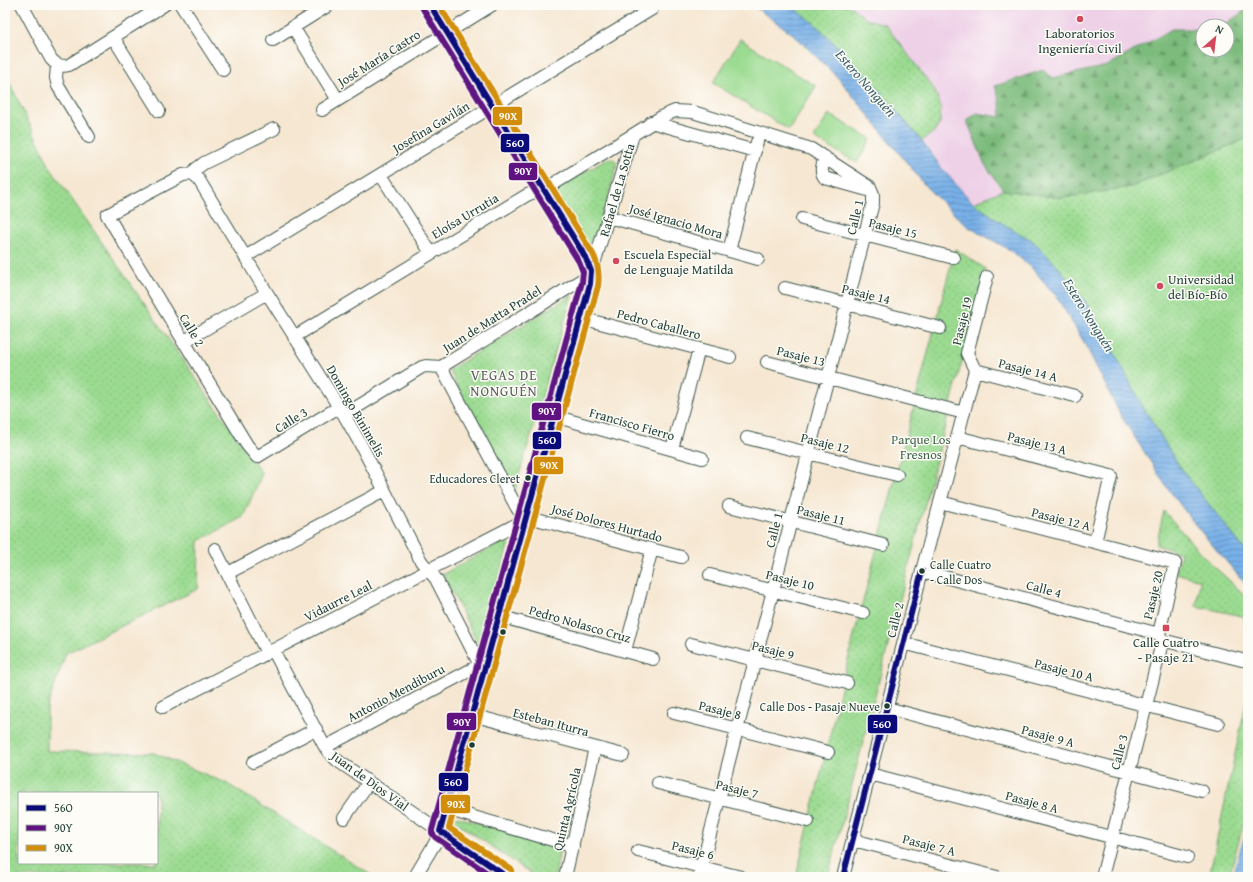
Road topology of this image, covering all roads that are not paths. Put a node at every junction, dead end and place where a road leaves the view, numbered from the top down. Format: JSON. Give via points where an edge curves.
{"nodes":[{"id":1,"x":22,"y":5,"type":"edge"},
{"id":2,"x":164,"y":5,"type":"edge"},
{"id":3,"x":181,"y":5,"type":"edge"},
{"id":4,"x":329,"y":5,"type":"edge"},
{"id":5,"x":430,"y":5,"type":"edge"},
{"id":6,"x":492,"y":5,"type":"edge"},
{"id":7,"x":652,"y":9,"type":"dead end"},
{"id":8,"x":293,"y":27,"type":"junction"},
{"id":9,"x":447,"y":32,"type":"junction"},
{"id":10,"x":113,"y":37,"type":"junction"},
{"id":11,"x":273,"y":40,"type":"dead end"},
{"id":12,"x":57,"y":65,"type":"junction"},
{"id":13,"x":222,"y":70,"type":"dead end"},
{"id":14,"x":338,"y":100,"type":"junction"},
{"id":15,"x":492,"y":107,"type":"junction"},
{"id":16,"x":322,"y":110,"type":"dead end"},
{"id":17,"x":159,"y":112,"type":"dead end"},
{"id":18,"x":651,"y":122,"type":"junction"},
{"id":19,"x":274,"y":129,"type":"dead end"},
{"id":20,"x":633,"y":135,"type":"junction"},
{"id":21,"x":89,"y":137,"type":"dead end"},
{"id":22,"x":825,"y":157,"type":"junction"},
{"id":23,"x":192,"y":174,"type":"junction"},
{"id":24,"x":381,"y":174,"type":"junction"},
{"id":25,"x":544,"y":190,"type":"junction"},
{"id":26,"x":872,"y":191,"type":"junction"},
{"id":27,"x":609,"y":217,"type":"junction"},
{"id":28,"x":802,"y":219,"type":"dead end"},
{"id":29,"x":865,"y":235,"type":"junction"},
{"id":30,"x":601,"y":245,"type":"junction"},
{"id":31,"x":581,"y":250,"type":"junction"},
{"id":32,"x":729,"y":251,"type":"junction"},
{"id":33,"x":431,"y":253,"type":"junction"},
{"id":34,"x":245,"y":257,"type":"junction"},
{"id":35,"x":954,"y":258,"type":"dead end"},
{"id":36,"x":758,"y":259,"type":"dead end"},
{"id":37,"x":591,"y":274,"type":"junction"},
{"id":38,"x":987,"y":277,"type":"dead end"},
{"id":39,"x":785,"y":288,"type":"dead end"},
{"id":40,"x":267,"y":293,"type":"junction"},
{"id":41,"x":847,"y":304,"type":"junction"},
{"id":42,"x":581,"y":318,"type":"junction"},
{"id":43,"x":940,"y":328,"type":"dead end"},
{"id":44,"x":294,"y":337,"type":"junction"},
{"id":45,"x":183,"y":342,"type":"junction"},
{"id":46,"x":699,"y":349,"type":"junction"},
{"id":47,"x":730,"y":357,"type":"dead end"},
{"id":48,"x":767,"y":362,"type":"dead end"},
{"id":49,"x":441,"y":368,"type":"junction"},
{"id":50,"x":975,"y":370,"type":"junction"},
{"id":51,"x":828,"y":378,"type":"junction"},
{"id":52,"x":1075,"y":396,"type":"dead end"},
{"id":53,"x":341,"y":411,"type":"junction"},
{"id":54,"x":964,"y":413,"type":"junction"},
{"id":55,"x":554,"y":416,"type":"junction"},
{"id":56,"x":957,"y":437,"type":"junction"},
{"id":57,"x":747,"y":438,"type":"dead end"},
{"id":58,"x":672,"y":450,"type":"junction"},
{"id":59,"x":809,"y":453,"type":"junction"},
{"id":60,"x":257,"y":457,"type":"joint"},
{"id":61,"x":702,"y":458,"type":"dead end"},
{"id":62,"x":897,"y":475,"type":"dead end"},
{"id":63,"x":384,"y":491,"type":"junction"},
{"id":64,"x":940,"y":502,"type":"junction"},
{"id":65,"x":729,"y":506,"type":"dead end"},
{"id":66,"x":525,"y":520,"type":"junction"},
{"id":67,"x":791,"y":521,"type":"junction"},
{"id":68,"x":1095,"y":542,"type":"junction"},
{"id":69,"x":883,"y":545,"type":"dead end"},
{"id":70,"x":215,"y":549,"type":"dead end"},
{"id":71,"x":652,"y":550,"type":"junction"},
{"id":72,"x":681,"y":557,"type":"dead end"},
{"id":73,"x":1176,"y":563,"type":"joint"},
{"id":74,"x":428,"y":570,"type":"junction"},
{"id":75,"x":922,"y":572,"type":"junction"},
{"id":76,"x":228,"y":573,"type":"junction"},
{"id":77,"x":710,"y":575,"type":"dead end"},
{"id":78,"x":773,"y":590,"type":"junction"},
{"id":79,"x":863,"y":613,"type":"dead end"},
{"id":80,"x":499,"y":616,"type":"junction"},
{"id":81,"x":1160,"y":637,"type":"junction"},
{"id":82,"x":903,"y":643,"type":"junction"},
{"id":83,"x":691,"y":644,"type":"dead end"},
{"id":84,"x":270,"y":651,"type":"junction"},
{"id":85,"x":625,"y":651,"type":"junction"},
{"id":86,"x":653,"y":659,"type":"dead end"},
{"id":87,"x":755,"y":660,"type":"junction"},
{"id":88,"x":1242,"y":660,"type":"dead end"},
{"id":89,"x":482,"y":666,"type":"junction"},
{"id":90,"x":847,"y":683,"type":"dead end"},
{"id":91,"x":1146,"y":705,"type":"junction"},
{"id":92,"x":163,"y":707,"type":"dead end"},
{"id":93,"x":887,"y":708,"type":"junction"},
{"id":94,"x":674,"y":713,"type":"dead end"},
{"id":95,"x":472,"y":715,"type":"junction"},
{"id":96,"x":1218,"y":724,"type":"dead end"},
{"id":97,"x":316,"y":729,"type":"junction"},
{"id":98,"x":737,"y":729,"type":"junction"},
{"id":99,"x":325,"y":747,"type":"junction"},
{"id":100,"x":595,"y":748,"type":"junction"},
{"id":101,"x":828,"y":752,"type":"dead end"},
{"id":102,"x":623,"y":755,"type":"dead end"},
{"id":103,"x":253,"y":762,"type":"dead end"},
{"id":104,"x":1129,"y":771,"type":"junction"},
{"id":105,"x":870,"y":774,"type":"junction"},
{"id":106,"x":369,"y":782,"type":"junction"},
{"id":107,"x":658,"y":783,"type":"dead end"},
{"id":108,"x":1202,"y":790,"type":"dead end"},
{"id":109,"x":719,"y":799,"type":"junction"},
{"id":110,"x":446,"y":809,"type":"junction"},
{"id":111,"x":344,"y":818,"type":"dead end"},
{"id":112,"x":808,"y":821,"type":"dead end"},
{"id":113,"x":440,"y":831,"type":"junction"},
{"id":114,"x":1112,"y":837,"type":"junction"},
{"id":115,"x":853,"y":840,"type":"junction"},
{"id":116,"x":573,"y":846,"type":"junction"},
{"id":117,"x":638,"y":851,"type":"dead end"},
{"id":118,"x":1187,"y":857,"type":"dead end"},
{"id":119,"x":700,"y":872,"type":"edge"},
{"id":120,"x":417,"y":873,"type":"dead end"},
{"id":121,"x":507,"y":877,"type":"edge"},
{"id":122,"x":565,"y":877,"type":"edge"},
{"id":123,"x":741,"y":877,"type":"edge"},
{"id":124,"x":843,"y":877,"type":"edge"},
{"id":125,"x":997,"y":877,"type":"edge"},
{"id":126,"x":1102,"y":877,"type":"edge"}],
"edges":[{"from":1,"to":12,"type":"street","via":[[51,59]]},
{"from":2,"to":10,"type":"street"},
{"from":3,"to":13,"type":"street"},
{"from":4,"to":8,"type":"street"},
{"from":5,"to":9,"type":"street"},
{"from":6,"to":9,"type":"street","name":"José María Castro"},
{"from":7,"to":15,"type":"street","name":"Josefina Gavilán"},
{"from":8,"to":11,"type":"street"},
{"from":8,"to":14,"type":"street"},
{"from":9,"to":14,"type":"street","name":"José María Castro"},
{"from":9,"to":15,"type":"street"},
{"from":10,"to":12,"type":"street","via":[[69,65]]},
{"from":10,"to":17,"type":"street"},
{"from":12,"to":21,"type":"street","via":[[58,86]]},
{"from":14,"to":16,"type":"street","name":"José María Castro"},
{"from":15,"to":24,"type":"street","name":"Josefina Gavilán"},
{"from":15,"to":25,"type":"street"},
{"from":18,"to":20,"type":"street","name":"Eloísa Urrutia"},
{"from":18,"to":22,"type":"street","name":"Eloísa Urrutia","via":[[675,111],[693,112],[794,143]]},
{"from":18,"to":32,"type":"street","via":[[756,146]]},
{"from":19,"to":23,"type":"street","via":[[204,163]]},
{"from":20,"to":25,"type":"street","name":"Eloísa Urrutia"},
{"from":20,"to":27,"type":"street","name":"Rafael de La Sotta"},
{"from":22,"to":26,"type":"street","name":"Calle 1","via":[[866,184]]},
{"from":22,"to":26,"type":"street","name":"Calle 1","via":[[821,169],[825,178]]},
{"from":23,"to":34,"type":"street","name":"Domingo Binimelis","via":[[199,180]]},
{"from":23,"to":45,"type":"street","name":"Calle 2","via":[[183,175],[107,215]]},
{"from":24,"to":33,"type":"street"},
{"from":24,"to":34,"type":"street","name":"Josefina Gavilán"},
{"from":25,"to":31,"type":"street"},
{"from":25,"to":33,"type":"street","name":"Eloísa Urrutia","via":[[527,195]]},
{"from":26,"to":29,"type":"street","name":"Calle 1","via":[[874,200]]},
{"from":27,"to":30,"type":"street","name":"Rafael de La Sotta"},
{"from":27,"to":32,"type":"street","name":"José Ignacio Mora"},
{"from":28,"to":29,"type":"street","name":"Pasaje 15"},
{"from":29,"to":35,"type":"street","name":"Pasaje 15"},
{"from":29,"to":41,"type":"street","name":"Calle 1"},
{"from":30,"to":31,"type":"street","name":"Rafael de La Sotta","via":[[590,250]]},
{"from":30,"to":37,"type":"street","name":"Rafael de La Sotta"},
{"from":31,"to":37,"type":"street","via":[[589,263]]},
{"from":32,"to":36,"type":"street","name":"José Ignacio Mora"},
{"from":33,"to":44,"type":"street","name":"Eloísa Urrutia"},
{"from":34,"to":40,"type":"street","name":"Domingo Binimelis"},
{"from":37,"to":42,"type":"street","name":"Rafael de La Sotta"},
{"from":37,"to":49,"type":"street","name":"Juan de Matta Pradel"},
{"from":38,"to":50,"type":"street","name":"Pasaje 19","via":[[967,353]]},
{"from":39,"to":41,"type":"street","name":"Pasaje 14"},
{"from":40,"to":44,"type":"street","name":"Domingo Binimelis"},
{"from":40,"to":45,"type":"street"},
{"from":41,"to":43,"type":"street","name":"Pasaje 14"},
{"from":41,"to":51,"type":"street","name":"Calle 1"},
{"from":42,"to":46,"type":"street","name":"Pedro Caballero"},
{"from":42,"to":55,"type":"street","name":"Rafael de La Sotta"},
{"from":44,"to":53,"type":"street","name":"Domingo Binimelis"},
{"from":45,"to":60,"type":"street","name":"Calle 2","via":[[247,446]]},
{"from":46,"to":47,"type":"street","name":"Pedro Caballero"},
{"from":46,"to":58,"type":"street"},
{"from":48,"to":51,"type":"street","name":"Pasaje 13"},
{"from":49,"to":53,"type":"street","name":"Juan de Matta Pradel","via":[[422,367]]},
{"from":49,"to":66,"type":"street","via":[[516,508]]},
{"from":50,"to":52,"type":"street","name":"Pasaje 14 A"},
{"from":50,"to":54,"type":"street","name":"Calle 2"},
{"from":51,"to":54,"type":"street"},
{"from":51,"to":59,"type":"street","name":"Calle 1"},
{"from":53,"to":60,"type":"street","name":"Calle 3"},
{"from":53,"to":63,"type":"street","name":"Domingo Binimelis"},
{"from":54,"to":56,"type":"street","name":"Calle 2"},
{"from":55,"to":58,"type":"street","name":"Francisco Fierro"},
{"from":55,"to":66,"type":"street","name":"Rafael de La Sotta"},
{"from":56,"to":64,"type":"street","name":"Calle 2"},
{"from":56,"to":68,"type":"street","name":"Pasaje 13 A","via":[[1111,476]]},
{"from":57,"to":59,"type":"street","name":"Pasaje 12"},
{"from":58,"to":61,"type":"street","name":"Francisco Fierro"},
{"from":59,"to":62,"type":"street","name":"Pasaje 12"},
{"from":59,"to":67,"type":"street","name":"Calle 1"},
{"from":63,"to":74,"type":"street","name":"Domingo Binimelis"},
{"from":63,"to":76,"type":"street"},
{"from":64,"to":68,"type":"street","name":"Pasaje 12 A"},
{"from":64,"to":75,"type":"street","name":"Calle 2"},
{"from":65,"to":67,"type":"street","name":"Pasaje 11"},
{"from":66,"to":71,"type":"street","name":"José Dolores Hurtado","via":[[536,519]]},
{"from":66,"to":74,"type":"street","name":"Vidaurre Leal"},
{"from":66,"to":80,"type":"street","name":"Rafael de La Sotta"},
{"from":67,"to":69,"type":"street","name":"Pasaje 11"},
{"from":67,"to":78,"type":"street","name":"Calle 1"},
{"from":68,"to":73,"type":"street","name":"Pasaje 12 A"},
{"from":70,"to":76,"type":"street","name":"Juan de Dios Vial"},
{"from":71,"to":72,"type":"street","name":"José Dolores Hurtado"},
{"from":71,"to":85,"type":"street"},
{"from":73,"to":81,"type":"street","name":"Pasaje 20"},
{"from":74,"to":84,"type":"street","name":"Vidaurre Leal"},
{"from":74,"to":89,"type":"street","name":"Domingo Binimelis","via":[[436,579]]},
{"from":75,"to":81,"type":"street","name":"Calle 4"},
{"from":75,"to":82,"type":"street","name":"Calle 2"},
{"from":76,"to":84,"type":"street","name":"Juan de Dios Vial"},
{"from":77,"to":78,"type":"street","name":"Pasaje 10"},
{"from":78,"to":79,"type":"street","name":"Pasaje 10"},
{"from":78,"to":87,"type":"street","name":"Calle 1"},
{"from":80,"to":85,"type":"street","name":"Pedro Nolasco Cruz"},
{"from":80,"to":89,"type":"street","name":"Rafael de La Sotta"},
{"from":81,"to":88,"type":"street","name":"Calle 4"},
{"from":81,"to":91,"type":"street","name":"Calle 3"},
{"from":82,"to":91,"type":"street","name":"Pasaje 10 A"},
{"from":82,"to":93,"type":"street","name":"Calle 2"},
{"from":83,"to":87,"type":"street","name":"Pasaje 9"},
{"from":84,"to":92,"type":"street","name":"Vidaurre Leal"},
{"from":84,"to":97,"type":"street","name":"Juan de Dios Vial"},
{"from":85,"to":86,"type":"street","name":"Pedro Nolasco Cruz"},
{"from":87,"to":90,"type":"street","name":"Pasaje 9"},
{"from":87,"to":98,"type":"street","name":"Calle 1"},
{"from":89,"to":95,"type":"street","name":"Rafael de La Sotta"},
{"from":89,"to":99,"type":"street","name":"Antonio Mendiburu"},
{"from":91,"to":96,"type":"street","name":"Pasaje 10 A"},
{"from":91,"to":104,"type":"street","name":"Calle 3"},
{"from":93,"to":104,"type":"street","name":"Pasaje 9 A"},
{"from":93,"to":105,"type":"street","name":"Calle 2"},
{"from":94,"to":98,"type":"street","name":"Pasaje 8"},
{"from":95,"to":100,"type":"street","name":"Esteban Iturra"},
{"from":95,"to":110,"type":"street","name":"Rafael de La Sotta"},
{"from":97,"to":99,"type":"street","name":"Juan de Dios Vial"},
{"from":97,"to":103,"type":"street"},
{"from":98,"to":101,"type":"street","name":"Pasaje 8"},
{"from":98,"to":109,"type":"street","name":"Calle 1"},
{"from":99,"to":106,"type":"street","name":"Juan de Dios Vial","via":[[338,761]]},
{"from":100,"to":102,"type":"street","name":"Esteban Iturra"},
{"from":100,"to":116,"type":"street","name":"Quinta Agrícola"},
{"from":104,"to":108,"type":"street","name":"Pasaje 9 A"},
{"from":104,"to":114,"type":"street","name":"Calle 3"},
{"from":105,"to":114,"type":"street","name":"Pasaje 8 A"},
{"from":105,"to":115,"type":"street","name":"Calle 2"},
{"from":106,"to":111,"type":"street"},
{"from":106,"to":113,"type":"street","name":"Juan de Dios Vial"},
{"from":107,"to":109,"type":"street","name":"Pasaje 7"},
{"from":109,"to":112,"type":"street","name":"Pasaje 7"},
{"from":109,"to":119,"type":"street","name":"Calle 1"},
{"from":110,"to":113,"type":"street","name":"Rafael de La Sotta"},
{"from":110,"to":116,"type":"street"},
{"from":113,"to":120,"type":"street","via":[[436,843]]},
{"from":113,"to":121,"type":"street","name":"Juan de Dios Vial"},
{"from":114,"to":118,"type":"street","name":"Pasaje 8 A"},
{"from":114,"to":126,"type":"street","name":"Calle 3"},
{"from":115,"to":124,"type":"street","name":"Calle 2"},
{"from":115,"to":125,"type":"street","name":"Pasaje 7 A"},
{"from":116,"to":122,"type":"street","name":"Quinta Agrícola"},
{"from":117,"to":119,"type":"street","name":"Pasaje 6"},
{"from":119,"to":123,"type":"street","name":"Pasaje 6"}]}
